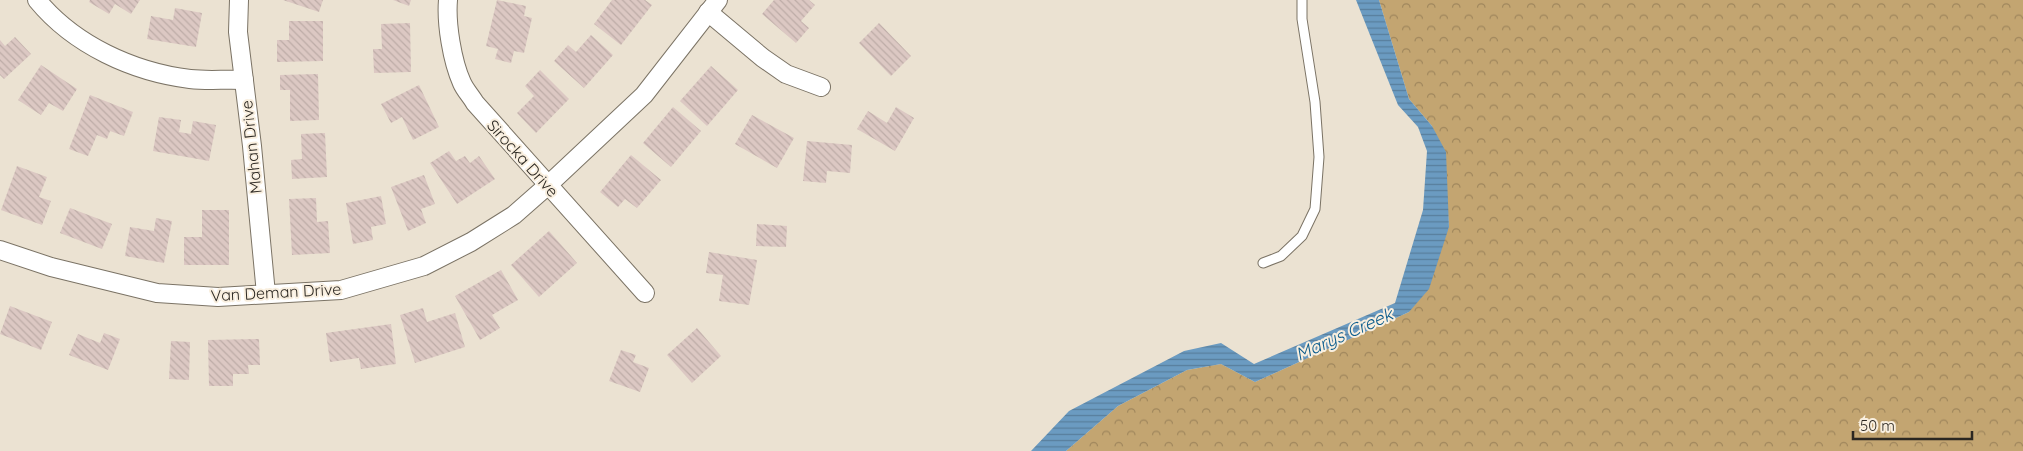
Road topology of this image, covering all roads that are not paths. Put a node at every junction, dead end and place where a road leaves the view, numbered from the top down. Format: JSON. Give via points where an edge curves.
{"nodes":[{"id":1,"x":37,"y":0,"type":"edge"},
{"id":2,"x":239,"y":0,"type":"edge"},
{"id":3,"x":448,"y":0,"type":"edge"},
{"id":4,"x":1302,"y":0,"type":"edge"},
{"id":5,"x":713,"y":6,"type":"edge"},
{"id":6,"x":244,"y":80,"type":"junction"},
{"id":7,"x":821,"y":87,"type":"dead end"},
{"id":8,"x":547,"y":186,"type":"junction"},
{"id":9,"x":0,"y":250,"type":"edge"},
{"id":10,"x":1263,"y":264,"type":"dead end"},
{"id":11,"x":645,"y":292,"type":"dead end"},
{"id":12,"x":266,"y":294,"type":"junction"}],
"edges":[{"from":1,"to":6,"type":"street","via":[[72,32],[122,62],[190,79]]},
{"from":2,"to":6,"type":"street","name":"Mahan Drive","via":[[238,32]]},
{"from":3,"to":8,"type":"street","name":"Sirocka Drive","via":[[454,57],[462,82],[475,103]]},
{"from":4,"to":10,"type":"lane","via":[[1319,158],[1315,209],[1302,236],[1281,256]]},
{"from":5,"to":7,"type":"street","via":[[771,64],[786,74]]},
{"from":5,"to":8,"type":"street","name":"Van Deman Drive","via":[[644,95]]},
{"from":6,"to":12,"type":"street","name":"Mahan Drive"},
{"from":8,"to":11,"type":"street","name":"Sirocka Drive"},
{"from":8,"to":12,"type":"street","name":"Van Deman Drive","via":[[514,215],[424,266],[341,290]]},
{"from":9,"to":12,"type":"street","name":"Van Deman Drive","via":[[50,267],[157,293],[218,297]]}]}
